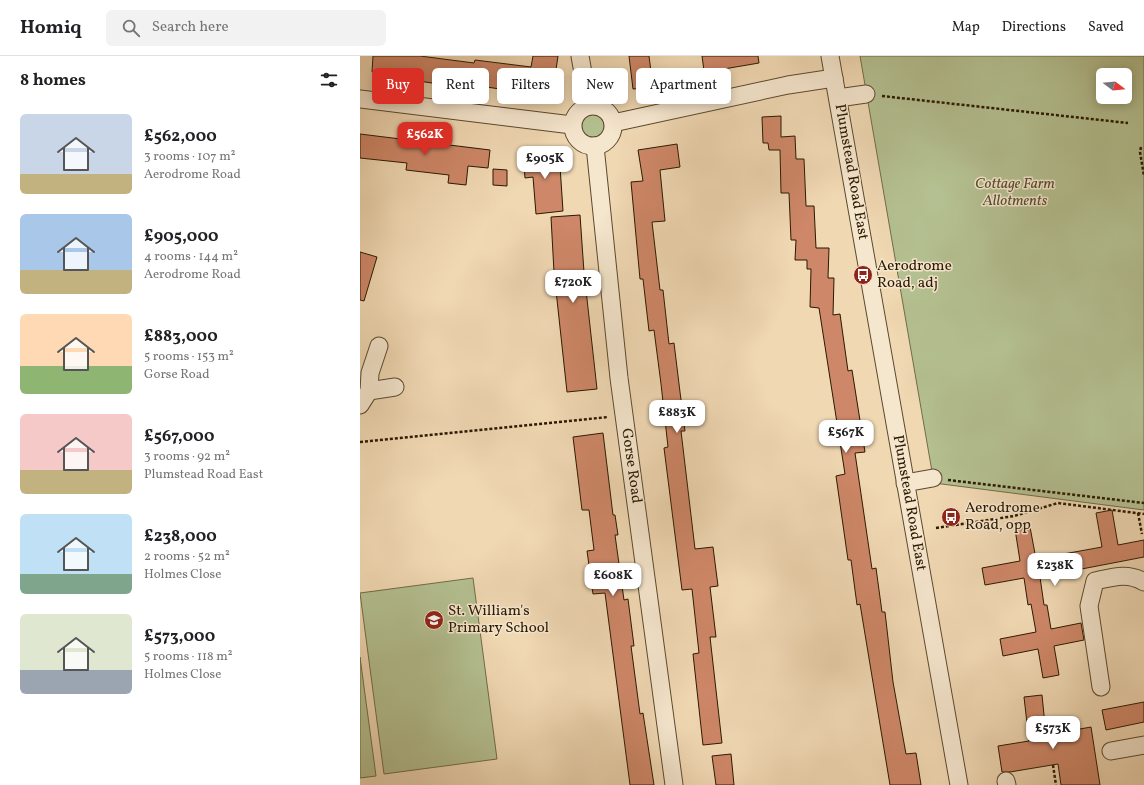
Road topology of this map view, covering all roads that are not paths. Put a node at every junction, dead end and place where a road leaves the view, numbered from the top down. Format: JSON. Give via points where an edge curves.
{"nodes":[{"id":1,"x":580,"y":56,"type":"edge"},
{"id":2,"x":830,"y":56,"type":"edge"},
{"id":3,"x":834,"y":78,"type":"junction"},
{"id":4,"x":866,"y":94,"type":"road end"},
{"id":5,"x":838,"y":98,"type":"junction"},
{"id":6,"x":360,"y":99,"type":"edge"},
{"id":7,"x":589,"y":106,"type":"junction"},
{"id":8,"x":613,"y":123,"type":"junction"},
{"id":9,"x":572,"y":126,"type":"junction"},
{"id":10,"x":595,"y":146,"type":"junction"},
{"id":11,"x":378,"y":346,"type":"dead end"},
{"id":12,"x":394,"y":387,"type":"dead end"},
{"id":13,"x":364,"y":398,"type":"edge"},
{"id":14,"x":933,"y":478,"type":"road end"},
{"id":15,"x":905,"y":483,"type":"junction"},
{"id":16,"x":1144,"y":582,"type":"edge"},
{"id":17,"x":1101,"y":687,"type":"dead end"},
{"id":18,"x":1144,"y":745,"type":"edge"},
{"id":19,"x":1111,"y":751,"type":"dead end"},
{"id":20,"x":674,"y":785,"type":"edge"},
{"id":21,"x":959,"y":785,"type":"edge"}],
"edges":[{"from":1,"to":7,"type":"street"},
{"from":2,"to":3,"type":"street","name":"Plumstead Road East"},
{"from":3,"to":5,"type":"street","name":"Plumstead Road East"},
{"from":3,"to":8,"type":"street","via":[[788,85]]},
{"from":4,"to":5,"type":"street"},
{"from":5,"to":15,"type":"street","name":"Plumstead Road East"},
{"from":6,"to":9,"type":"street"},
{"from":7,"to":8,"type":"street","via":[[602,108]]},
{"from":7,"to":9,"type":"street","via":[[578,113]]},
{"from":8,"to":10,"type":"street","via":[[613,130],[607,141]]},
{"from":9,"to":10,"type":"street","via":[[573,132],[582,143]]},
{"from":10,"to":20,"type":"street","name":"Gorse Road","via":[[624,415]]},
{"from":11,"to":13,"type":"street"},
{"from":12,"to":13,"type":"street"},
{"from":14,"to":15,"type":"street"},
{"from":15,"to":21,"type":"street","name":"Plumstead Road East"},
{"from":16,"to":17,"type":"street","via":[[1136,577],[1123,575],[1095,580],[1089,606]]},
{"from":18,"to":19,"type":"street"}]}
